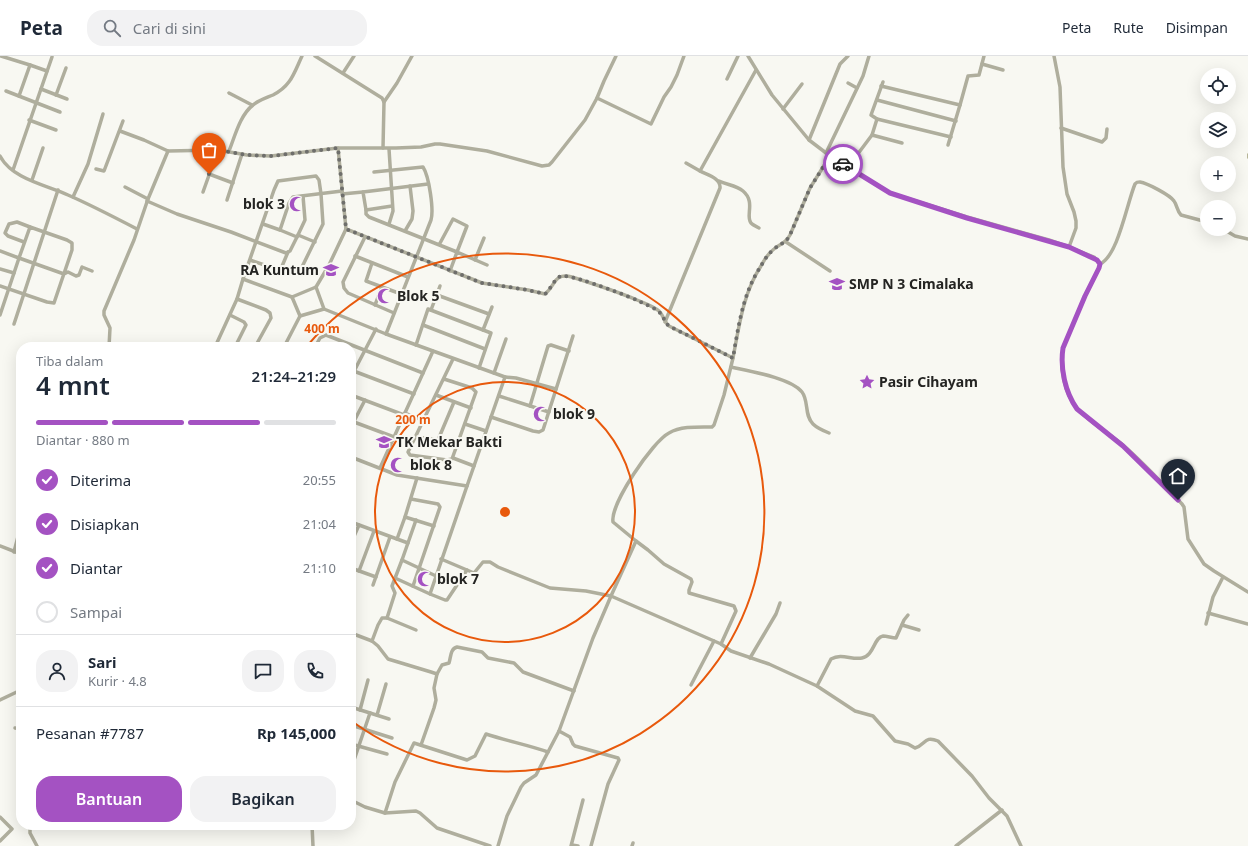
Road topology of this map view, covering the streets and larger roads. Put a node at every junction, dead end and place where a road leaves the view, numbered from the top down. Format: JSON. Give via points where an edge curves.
{"nodes":[{"id":1,"x":1,"y":56,"type":"edge"},
{"id":2,"x":302,"y":56,"type":"edge"},
{"id":3,"x":316,"y":56,"type":"edge"},
{"id":4,"x":354,"y":56,"type":"edge"},
{"id":5,"x":412,"y":56,"type":"edge"},
{"id":6,"x":616,"y":56,"type":"edge"},
{"id":7,"x":684,"y":56,"type":"edge"},
{"id":8,"x":738,"y":56,"type":"edge"},
{"id":9,"x":748,"y":56,"type":"edge"},
{"id":10,"x":848,"y":56,"type":"edge"},
{"id":11,"x":869,"y":56,"type":"edge"},
{"id":12,"x":984,"y":56,"type":"edge"},
{"id":13,"x":1054,"y":56,"type":"edge"},
{"id":14,"x":52,"y":57,"type":"dead end"},
{"id":15,"x":982,"y":64,"type":"junction"},
{"id":16,"x":30,"y":65,"type":"junction"},
{"id":17,"x":66,"y":68,"type":"dead end"},
{"id":18,"x":756,"y":70,"type":"junction"},
{"id":19,"x":1003,"y":70,"type":"dead end"},
{"id":20,"x":47,"y":71,"type":"junction"},
{"id":21,"x":343,"y":73,"type":"junction"},
{"id":22,"x":727,"y":79,"type":"dead end"},
{"id":23,"x":883,"y":82,"type":"dead end"},
{"id":24,"x":848,"y":83,"type":"dead end"},
{"id":25,"x":802,"y":84,"type":"dead end"},
{"id":26,"x":882,"y":86,"type":"junction"},
{"id":27,"x":857,"y":88,"type":"junction"},
{"id":28,"x":41,"y":89,"type":"junction"},
{"id":29,"x":6,"y":91,"type":"dead end"},
{"id":30,"x":229,"y":93,"type":"dead end"},
{"id":31,"x":56,"y":95,"type":"junction"},
{"id":32,"x":19,"y":96,"type":"junction"},
{"id":33,"x":597,"y":98,"type":"junction"},
{"id":34,"x":67,"y":99,"type":"dead end"},
{"id":35,"x":877,"y":100,"type":"junction"},
{"id":36,"x":384,"y":102,"type":"junction"},
{"id":37,"x":36,"y":103,"type":"junction"},
{"id":38,"x":252,"y":105,"type":"junction"},
{"id":39,"x":960,"y":105,"type":"junction"},
{"id":40,"x":784,"y":109,"type":"junction"},
{"id":41,"x":60,"y":112,"type":"dead end"},
{"id":42,"x":103,"y":114,"type":"dead end"},
{"id":43,"x":877,"y":119,"type":"junction"},
{"id":44,"x":29,"y":120,"type":"junction"},
{"id":45,"x":123,"y":121,"type":"dead end"},
{"id":46,"x":956,"y":121,"type":"junction"},
{"id":47,"x":1061,"y":128,"type":"junction"},
{"id":48,"x":1107,"y":129,"type":"dead end"},
{"id":49,"x":56,"y":130,"type":"dead end"},
{"id":50,"x":120,"y":131,"type":"junction"},
{"id":51,"x":872,"y":135,"type":"junction"},
{"id":52,"x":951,"y":137,"type":"junction"},
{"id":53,"x":809,"y":140,"type":"junction"},
{"id":54,"x":902,"y":143,"type":"dead end"},
{"id":55,"x":948,"y":145,"type":"dead end"},
{"id":56,"x":43,"y":148,"type":"dead end"},
{"id":57,"x":338,"y":148,"type":"junction"},
{"id":58,"x":383,"y":148,"type":"junction"},
{"id":59,"x":389,"y":148,"type":"junction"},
{"id":60,"x":218,"y":150,"type":"junction"},
{"id":61,"x":168,"y":151,"type":"junction"},
{"id":62,"x":229,"y":152,"type":"junction"},
{"id":63,"x":242,"y":154,"type":"junction"},
{"id":64,"x":828,"y":154,"type":"junction"},
{"id":65,"x":0,"y":156,"type":"edge"},
{"id":66,"x":1,"y":162,"type":"edge"},
{"id":67,"x":686,"y":163,"type":"dead end"},
{"id":68,"x":848,"y":167,"type":"junction"},
{"id":69,"x":96,"y":169,"type":"dead end"},
{"id":70,"x":13,"y":170,"type":"junction"},
{"id":71,"x":389,"y":170,"type":"junction"},
{"id":72,"x":700,"y":171,"type":"junction"},
{"id":73,"x":374,"y":172,"type":"dead end"},
{"id":74,"x":209,"y":174,"type":"junction"},
{"id":75,"x":32,"y":180,"type":"junction"},
{"id":76,"x":718,"y":180,"type":"junction"},
{"id":77,"x":233,"y":184,"type":"junction"},
{"id":78,"x":428,"y":184,"type":"junction"},
{"id":79,"x":410,"y":186,"type":"junction"},
{"id":80,"x":125,"y":187,"type":"dead end"},
{"id":81,"x":392,"y":188,"type":"junction"},
{"id":82,"x":58,"y":190,"type":"junction"},
{"id":83,"x":203,"y":192,"type":"dead end"},
{"id":84,"x":363,"y":192,"type":"junction"},
{"id":85,"x":342,"y":193,"type":"junction"},
{"id":86,"x":321,"y":194,"type":"junction"},
{"id":87,"x":303,"y":196,"type":"junction"},
{"id":88,"x":73,"y":197,"type":"junction"},
{"id":89,"x":147,"y":200,"type":"junction"},
{"id":90,"x":227,"y":200,"type":"dead end"},
{"id":91,"x":392,"y":206,"type":"junction"},
{"id":92,"x":366,"y":210,"type":"junction"},
{"id":93,"x":1200,"y":220,"type":"edge"},
{"id":94,"x":262,"y":224,"type":"junction"},
{"id":95,"x":389,"y":224,"type":"junction"},
{"id":96,"x":30,"y":227,"type":"junction"},
{"id":97,"x":759,"y":228,"type":"dead end"},
{"id":98,"x":137,"y":229,"type":"junction"},
{"id":99,"x":346,"y":229,"type":"junction"},
{"id":100,"x":280,"y":230,"type":"junction"},
{"id":101,"x":405,"y":231,"type":"junction"},
{"id":102,"x":44,"y":232,"type":"junction"},
{"id":103,"x":298,"y":236,"type":"junction"},
{"id":104,"x":1235,"y":236,"type":"edge"},
{"id":105,"x":365,"y":237,"type":"junction"},
{"id":106,"x":423,"y":238,"type":"junction"},
{"id":107,"x":484,"y":238,"type":"dead end"},
{"id":108,"x":1248,"y":239,"type":"edge"},
{"id":109,"x":24,"y":242,"type":"junction"},
{"id":110,"x":256,"y":242,"type":"junction"},
{"id":111,"x":315,"y":242,"type":"junction"},
{"id":112,"x":786,"y":242,"type":"junction"},
{"id":113,"x":439,"y":245,"type":"junction"},
{"id":114,"x":1069,"y":247,"type":"junction"},
{"id":115,"x":0,"y":251,"type":"edge"},
{"id":116,"x":288,"y":252,"type":"junction"},
{"id":117,"x":457,"y":252,"type":"junction"},
{"id":118,"x":356,"y":256,"type":"junction"},
{"id":119,"x":19,"y":258,"type":"junction"},
{"id":120,"x":415,"y":258,"type":"junction"},
{"id":121,"x":250,"y":260,"type":"junction"},
{"id":122,"x":475,"y":260,"type":"junction"},
{"id":123,"x":34,"y":263,"type":"junction"},
{"id":124,"x":372,"y":263,"type":"junction"},
{"id":125,"x":1100,"y":264,"type":"junction"},
{"id":126,"x":487,"y":265,"type":"dead end"},
{"id":127,"x":0,"y":269,"type":"edge"},
{"id":128,"x":92,"y":271,"type":"dead end"},
{"id":129,"x":280,"y":271,"type":"junction"},
{"id":130,"x":450,"y":271,"type":"junction"},
{"id":131,"x":830,"y":271,"type":"dead end"},
{"id":132,"x":14,"y":274,"type":"junction"},
{"id":133,"x":64,"y":274,"type":"junction"},
{"id":134,"x":408,"y":277,"type":"junction"},
{"id":135,"x":243,"y":279,"type":"junction"},
{"id":136,"x":0,"y":286,"type":"edge"},
{"id":137,"x":440,"y":286,"type":"dead end"},
{"id":138,"x":316,"y":287,"type":"junction"},
{"id":139,"x":382,"y":287,"type":"junction"},
{"id":140,"x":9,"y":289,"type":"junction"},
{"id":141,"x":24,"y":294,"type":"junction"},
{"id":142,"x":401,"y":294,"type":"junction"},
{"id":143,"x":437,"y":295,"type":"junction"},
{"id":144,"x":292,"y":297,"type":"junction"},
{"id":145,"x":237,"y":299,"type":"junction"},
{"id":146,"x":375,"y":305,"type":"junction"},
{"id":147,"x":492,"y":307,"type":"dead end"},
{"id":148,"x":324,"y":308,"type":"junction"},
{"id":149,"x":431,"y":310,"type":"junction"},
{"id":150,"x":394,"y":313,"type":"junction"},
{"id":151,"x":489,"y":314,"type":"junction"},
{"id":152,"x":0,"y":315,"type":"edge"},
{"id":153,"x":230,"y":315,"type":"junction"},
{"id":154,"x":300,"y":316,"type":"junction"},
{"id":155,"x":665,"y":322,"type":"junction"},
{"id":156,"x":14,"y":324,"type":"dead end"},
{"id":157,"x":423,"y":325,"type":"junction"},
{"id":158,"x":376,"y":329,"type":"junction"},
{"id":159,"x":483,"y":330,"type":"junction"},
{"id":160,"x":386,"y":334,"type":"junction"},
{"id":161,"x":573,"y":336,"type":"dead end"},
{"id":162,"x":506,"y":339,"type":"dead end"},
{"id":163,"x":109,"y":342,"type":"edge"},
{"id":164,"x":217,"y":342,"type":"edge"},
{"id":165,"x":238,"y":342,"type":"edge"},
{"id":166,"x":258,"y":342,"type":"edge"},
{"id":167,"x":287,"y":342,"type":"edge"},
{"id":168,"x":318,"y":342,"type":"edge"},
{"id":169,"x":344,"y":342,"type":"edge"},
{"id":170,"x":416,"y":345,"type":"junction"},
{"id":171,"x":356,"y":347,"type":"edge"},
{"id":172,"x":485,"y":348,"type":"junction"},
{"id":173,"x":365,"y":350,"type":"junction"},
{"id":174,"x":433,"y":351,"type":"junction"},
{"id":175,"x":569,"y":351,"type":"junction"},
{"id":176,"x":733,"y":358,"type":"junction"},
{"id":177,"x":453,"y":359,"type":"junction"},
{"id":178,"x":356,"y":365,"type":"edge"},
{"id":179,"x":731,"y":367,"type":"junction"},
{"id":180,"x":478,"y":368,"type":"junction"},
{"id":181,"x":356,"y":371,"type":"edge"},
{"id":182,"x":423,"y":373,"type":"junction"},
{"id":183,"x":494,"y":373,"type":"junction"},
{"id":184,"x":505,"y":377,"type":"junction"},
{"id":185,"x":444,"y":378,"type":"junction"},
{"id":186,"x":536,"y":383,"type":"junction"},
{"id":187,"x":556,"y":389,"type":"junction"},
{"id":188,"x":414,"y":394,"type":"junction"},
{"id":189,"x":436,"y":395,"type":"junction"},
{"id":190,"x":499,"y":396,"type":"junction"},
{"id":191,"x":356,"y":397,"type":"edge"},
{"id":192,"x":366,"y":400,"type":"junction"},
{"id":193,"x":454,"y":402,"type":"junction"},
{"id":194,"x":530,"y":406,"type":"junction"},
{"id":195,"x":471,"y":408,"type":"junction"},
{"id":196,"x":549,"y":412,"type":"junction"},
{"id":197,"x":404,"y":414,"type":"junction"},
{"id":198,"x":491,"y":417,"type":"junction"},
{"id":199,"x":356,"y":418,"type":"edge"},
{"id":200,"x":424,"y":421,"type":"junction"},
{"id":201,"x":356,"y":423,"type":"edge"},
{"id":202,"x":465,"y":424,"type":"junction"},
{"id":203,"x":486,"y":432,"type":"junction"},
{"id":204,"x":829,"y":434,"type":"dead end"},
{"id":205,"x":394,"y":437,"type":"junction"},
{"id":206,"x":416,"y":437,"type":"junction"},
{"id":207,"x":438,"y":440,"type":"junction"},
{"id":208,"x":459,"y":443,"type":"junction"},
{"id":209,"x":453,"y":458,"type":"junction"},
{"id":210,"x":356,"y":459,"type":"edge"},
{"id":211,"x":474,"y":466,"type":"junction"},
{"id":212,"x":380,"y":468,"type":"junction"},
{"id":213,"x":417,"y":478,"type":"junction"},
{"id":214,"x":467,"y":486,"type":"junction"},
{"id":215,"x":411,"y":499,"type":"junction"},
{"id":216,"x":405,"y":517,"type":"junction"},
{"id":217,"x":416,"y":520,"type":"junction"},
{"id":218,"x":358,"y":525,"type":"joint"},
{"id":219,"x":434,"y":526,"type":"junction"},
{"id":220,"x":356,"y":530,"type":"edge"},
{"id":221,"x":374,"y":531,"type":"junction"},
{"id":222,"x":390,"y":537,"type":"junction"},
{"id":223,"x":397,"y":539,"type":"junction"},
{"id":224,"x":636,"y":541,"type":"junction"},
{"id":225,"x":16,"y":544,"type":"edge"},
{"id":226,"x":408,"y":544,"type":"junction"},
{"id":227,"x":0,"y":546,"type":"edge"},
{"id":228,"x":14,"y":552,"type":"joint"},
{"id":229,"x":441,"y":559,"type":"junction"},
{"id":230,"x":402,"y":560,"type":"junction"},
{"id":231,"x":419,"y":568,"type":"junction"},
{"id":232,"x":356,"y":570,"type":"edge"},
{"id":233,"x":467,"y":570,"type":"junction"},
{"id":234,"x":359,"y":571,"type":"junction"},
{"id":235,"x":436,"y":576,"type":"junction"},
{"id":236,"x":376,"y":577,"type":"junction"},
{"id":237,"x":1223,"y":577,"type":"junction"},
{"id":238,"x":395,"y":578,"type":"junction"},
{"id":239,"x":373,"y":585,"type":"dead end"},
{"id":240,"x":414,"y":586,"type":"junction"},
{"id":241,"x":1248,"y":592,"type":"edge"},
{"id":242,"x":430,"y":594,"type":"junction"},
{"id":243,"x":611,"y":596,"type":"junction"},
{"id":244,"x":780,"y":603,"type":"dead end"},
{"id":245,"x":1208,"y":614,"type":"junction"},
{"id":246,"x":908,"y":616,"type":"dead end"},
{"id":247,"x":387,"y":618,"type":"junction"},
{"id":248,"x":1206,"y":624,"type":"dead end"},
{"id":249,"x":1248,"y":624,"type":"edge"},
{"id":250,"x":902,"y":625,"type":"junction"},
{"id":251,"x":416,"y":630,"type":"dead end"},
{"id":252,"x":919,"y":630,"type":"dead end"},
{"id":253,"x":356,"y":635,"type":"edge"},
{"id":254,"x":372,"y":641,"type":"junction"},
{"id":255,"x":714,"y":642,"type":"junction"},
{"id":256,"x":721,"y":644,"type":"junction"},
{"id":257,"x":750,"y":658,"type":"junction"},
{"id":258,"x":437,"y":674,"type":"junction"},
{"id":259,"x":368,"y":680,"type":"dead end"},
{"id":260,"x":386,"y":684,"type":"dead end"},
{"id":261,"x":691,"y":685,"type":"dead end"},
{"id":262,"x":817,"y":686,"type":"junction"},
{"id":263,"x":574,"y":691,"type":"junction"},
{"id":264,"x":16,"y":692,"type":"edge"},
{"id":265,"x":0,"y":700,"type":"edge"},
{"id":266,"x":356,"y":709,"type":"edge"},
{"id":267,"x":360,"y":710,"type":"junction"},
{"id":268,"x":370,"y":713,"type":"junction"},
{"id":269,"x":377,"y":715,"type":"junction"},
{"id":270,"x":389,"y":719,"type":"dead end"},
{"id":271,"x":356,"y":727,"type":"edge"},
{"id":272,"x":364,"y":729,"type":"junction"},
{"id":273,"x":558,"y":731,"type":"junction"},
{"id":274,"x":392,"y":738,"type":"dead end"},
{"id":275,"x":356,"y":745,"type":"edge"},
{"id":276,"x":422,"y":745,"type":"junction"},
{"id":277,"x":359,"y":746,"type":"junction"},
{"id":278,"x":548,"y":752,"type":"junction"},
{"id":279,"x":356,"y":753,"type":"edge"},
{"id":280,"x":387,"y":754,"type":"dead end"},
{"id":281,"x":583,"y":800,"type":"dead end"},
{"id":282,"x":356,"y":802,"type":"edge"},
{"id":283,"x":1002,"y":810,"type":"junction"},
{"id":284,"x":385,"y":813,"type":"junction"},
{"id":285,"x":0,"y":817,"type":"edge"},
{"id":286,"x":30,"y":830,"type":"edge"},
{"id":287,"x":312,"y":830,"type":"edge"},
{"id":288,"x":0,"y":841,"type":"edge"},
{"id":289,"x":572,"y":845,"type":"edge"},
{"id":290,"x":37,"y":846,"type":"edge"},
{"id":291,"x":313,"y":846,"type":"edge"},
{"id":292,"x":490,"y":846,"type":"edge"},
{"id":293,"x":498,"y":846,"type":"edge"},
{"id":294,"x":578,"y":846,"type":"edge"},
{"id":295,"x":590,"y":846,"type":"edge"},
{"id":296,"x":956,"y":846,"type":"edge"},
{"id":297,"x":1021,"y":846,"type":"edge"}],
"edges":[{"from":1,"to":16,"type":"street"},
{"from":2,"to":38,"type":"street","via":[[290,82],[280,91]]},
{"from":3,"to":21,"type":"street"},
{"from":4,"to":21,"type":"street"},
{"from":5,"to":36,"type":"street"},
{"from":6,"to":33,"type":"street"},
{"from":7,"to":33,"type":"street","via":[[678,75],[664,96],[651,124]]},
{"from":8,"to":22,"type":"street"},
{"from":9,"to":18,"type":"street"},
{"from":10,"to":53,"type":"street","via":[[840,64]]},
{"from":11,"to":27,"type":"street"},
{"from":12,"to":15,"type":"street"},
{"from":13,"to":47,"type":"street","via":[[1060,87]]},
{"from":14,"to":20,"type":"street"},
{"from":15,"to":19,"type":"street"},
{"from":15,"to":39,"type":"street","via":[[979,75],[968,76]]},
{"from":16,"to":20,"type":"street"},
{"from":16,"to":32,"type":"street"},
{"from":17,"to":31,"type":"street"},
{"from":18,"to":40,"type":"street"},
{"from":18,"to":72,"type":"street"},
{"from":20,"to":28,"type":"street"},
{"from":21,"to":36,"type":"street","via":[[379,96]]},
{"from":23,"to":26,"type":"street"},
{"from":24,"to":27,"type":"street"},
{"from":25,"to":40,"type":"street"},
{"from":26,"to":35,"type":"street"},
{"from":26,"to":39,"type":"street"},
{"from":27,"to":64,"type":"street"},
{"from":28,"to":31,"type":"street"},
{"from":28,"to":37,"type":"street"},
{"from":29,"to":32,"type":"street"},
{"from":30,"to":38,"type":"street"},
{"from":31,"to":34,"type":"street"},
{"from":32,"to":37,"type":"street"},
{"from":33,"to":59,"type":"street","via":[[584,120],[549,165],[537,166],[487,151],[440,144]]},
{"from":35,"to":43,"type":"street","via":[[871,115]]},
{"from":35,"to":46,"type":"street"},
{"from":36,"to":58,"type":"street"},
{"from":37,"to":41,"type":"street"},
{"from":37,"to":44,"type":"street"},
{"from":38,"to":62,"type":"street"},
{"from":39,"to":46,"type":"street"},
{"from":40,"to":53,"type":"street"},
{"from":42,"to":88,"type":"street","via":[[88,164]]},
{"from":43,"to":51,"type":"street"},
{"from":43,"to":52,"type":"street"},
{"from":44,"to":49,"type":"street"},
{"from":44,"to":70,"type":"street"},
{"from":45,"to":50,"type":"street"},
{"from":46,"to":52,"type":"street"},
{"from":47,"to":48,"type":"street","via":[[1102,142],[1106,138]]},
{"from":47,"to":114,"type":"street","via":[[1062,167],[1076,221]]},
{"from":50,"to":61,"type":"street"},
{"from":50,"to":69,"type":"street","via":[[104,170]]},
{"from":51,"to":54,"type":"street"},
{"from":51,"to":68,"type":"street"},
{"from":52,"to":55,"type":"street"},
{"from":53,"to":64,"type":"street"},
{"from":56,"to":75,"type":"street"},
{"from":57,"to":58,"type":"street"},
{"from":57,"to":63,"type":"street","via":[[277,156]]},
{"from":57,"to":85,"type":"street"},
{"from":58,"to":59,"type":"street"},
{"from":59,"to":71,"type":"street"},
{"from":60,"to":61,"type":"street"},
{"from":60,"to":62,"type":"street"},
{"from":60,"to":74,"type":"street"},
{"from":61,"to":89,"type":"street"},
{"from":62,"to":63,"type":"street"},
{"from":63,"to":77,"type":"street"},
{"from":64,"to":68,"type":"street"},
{"from":64,"to":112,"type":"street"},
{"from":65,"to":66,"type":"street"},
{"from":66,"to":70,"type":"street"},
{"from":67,"to":72,"type":"street"},
{"from":68,"to":114,"type":"street","via":[[890,193]]},
{"from":70,"to":75,"type":"street"},
{"from":71,"to":73,"type":"street"},
{"from":71,"to":78,"type":"street","via":[[423,167]]},
{"from":71,"to":81,"type":"street"},
{"from":72,"to":76,"type":"street"},
{"from":74,"to":77,"type":"street"},
{"from":74,"to":83,"type":"street"},
{"from":75,"to":82,"type":"street"},
{"from":76,"to":97,"type":"street","via":[[742,190],[747,195],[751,223]]},
{"from":76,"to":155,"type":"street","via":[[719,190]]},
{"from":77,"to":90,"type":"street"},
{"from":78,"to":79,"type":"street"},
{"from":78,"to":106,"type":"street","via":[[432,216]]},
{"from":79,"to":81,"type":"street"},
{"from":79,"to":101,"type":"street","via":[[413,215]]},
{"from":80,"to":89,"type":"street"},
{"from":81,"to":84,"type":"street"},
{"from":81,"to":91,"type":"street"},
{"from":82,"to":88,"type":"street"},
{"from":82,"to":102,"type":"street"},
{"from":84,"to":85,"type":"street"},
{"from":84,"to":92,"type":"street"},
{"from":85,"to":86,"type":"street"},
{"from":85,"to":99,"type":"street"},
{"from":86,"to":87,"type":"street"},
{"from":86,"to":94,"type":"street","via":[[316,176],[278,181]]},
{"from":86,"to":111,"type":"street","via":[[324,224]]},
{"from":87,"to":100,"type":"street","via":[[293,197]]},
{"from":87,"to":103,"type":"street","via":[[305,220]]},
{"from":88,"to":98,"type":"street"},
{"from":89,"to":98,"type":"street"},
{"from":89,"to":110,"type":"street","via":[[177,214]]},
{"from":91,"to":92,"type":"street"},
{"from":91,"to":95,"type":"street","via":[[393,215]]},
{"from":92,"to":95,"type":"street","via":[[369,217]]},
{"from":93,"to":125,"type":"street","via":[[1181,215],[1170,197],[1142,182],[1137,182],[1129,198],[1115,245],[1108,258]]},
{"from":94,"to":100,"type":"street"},
{"from":94,"to":110,"type":"street"},
{"from":95,"to":101,"type":"street"},
{"from":96,"to":102,"type":"street"},
{"from":96,"to":109,"type":"street"},
{"from":96,"to":109,"type":"street","via":[[17,222],[9,224],[6,229],[5,233],[8,236]]},
{"from":98,"to":163,"type":"street","via":[[104,311],[110,328]]},
{"from":99,"to":105,"type":"street"},
{"from":99,"to":138,"type":"street"},
{"from":100,"to":103,"type":"street"},
{"from":101,"to":106,"type":"street"},
{"from":102,"to":123,"type":"street"},
{"from":102,"to":133,"type":"street","via":[[72,243]]},
{"from":103,"to":111,"type":"street"},
{"from":103,"to":116,"type":"street"},
{"from":104,"to":108,"type":"street"},
{"from":105,"to":118,"type":"street"},
{"from":105,"to":120,"type":"street"},
{"from":106,"to":113,"type":"street"},
{"from":106,"to":120,"type":"street"},
{"from":107,"to":122,"type":"street"},
{"from":109,"to":119,"type":"street"},
{"from":110,"to":116,"type":"street","via":[[283,253]]},
{"from":110,"to":121,"type":"street"},
{"from":111,"to":129,"type":"street","via":[[301,269],[290,274]]},
{"from":112,"to":131,"type":"street"},
{"from":112,"to":176,"type":"street","via":[[773,250],[760,267],[740,316]]},
{"from":113,"to":117,"type":"street"},
{"from":113,"to":117,"type":"street","via":[[454,219],[467,227]]},
{"from":114,"to":125,"type":"street","via":[[1094,257]]},
{"from":115,"to":119,"type":"street"},
{"from":116,"to":129,"type":"street"},
{"from":117,"to":122,"type":"street"},
{"from":117,"to":130,"type":"street"},
{"from":118,"to":124,"type":"street"},
{"from":118,"to":146,"type":"street","via":[[343,282],[344,288],[348,293]]},
{"from":119,"to":123,"type":"street"},
{"from":119,"to":132,"type":"street"},
{"from":120,"to":130,"type":"street"},
{"from":120,"to":134,"type":"street"},
{"from":121,"to":129,"type":"street"},
{"from":121,"to":135,"type":"street"},
{"from":122,"to":126,"type":"street"},
{"from":123,"to":133,"type":"street"},
{"from":123,"to":141,"type":"street"},
{"from":124,"to":134,"type":"street"},
{"from":124,"to":139,"type":"street","via":[[366,281]]},
{"from":125,"to":237,"type":"street","via":[[1063,348],[1064,376],[1070,397],[1077,409],[1123,446],[1182,504],[1188,539],[1204,564]]},
{"from":127,"to":132,"type":"street"},
{"from":128,"to":133,"type":"street","via":[[82,267],[78,276],[68,272]]},
{"from":130,"to":155,"type":"street","via":[[482,283],[545,294],[558,278],[566,275],[624,294],[650,306],[659,312]]},
{"from":132,"to":140,"type":"street"},
{"from":133,"to":141,"type":"street","via":[[54,303]]},
{"from":134,"to":142,"type":"street"},
{"from":135,"to":144,"type":"street"},
{"from":135,"to":145,"type":"street"},
{"from":136,"to":140,"type":"street"},
{"from":137,"to":143,"type":"street"},
{"from":138,"to":144,"type":"street"},
{"from":138,"to":148,"type":"street"},
{"from":139,"to":142,"type":"street"},
{"from":139,"to":146,"type":"street"},
{"from":140,"to":141,"type":"street"},
{"from":140,"to":152,"type":"street"},
{"from":141,"to":156,"type":"street"},
{"from":142,"to":150,"type":"street"},
{"from":143,"to":149,"type":"street"},
{"from":143,"to":151,"type":"street"},
{"from":144,"to":154,"type":"street"},
{"from":145,"to":153,"type":"street"},
{"from":145,"to":166,"type":"street","via":[[270,313],[271,318]]},
{"from":146,"to":150,"type":"street"},
{"from":147,"to":151,"type":"street"},
{"from":148,"to":154,"type":"street"},
{"from":148,"to":158,"type":"street"},
{"from":149,"to":157,"type":"street","via":[[428,309]]},
{"from":149,"to":159,"type":"street"},
{"from":150,"to":160,"type":"street"},
{"from":151,"to":159,"type":"street"},
{"from":153,"to":164,"type":"street"},
{"from":153,"to":165,"type":"street","via":[[246,325]]},
{"from":154,"to":167,"type":"street"},
{"from":155,"to":176,"type":"street"},
{"from":157,"to":170,"type":"street"},
{"from":157,"to":172,"type":"street"},
{"from":158,"to":160,"type":"street"},
{"from":158,"to":173,"type":"street"},
{"from":159,"to":172,"type":"street","via":[[491,333]]},
{"from":160,"to":170,"type":"street"},
{"from":161,"to":175,"type":"street"},
{"from":162,"to":183,"type":"street"},
{"from":168,"to":169,"type":"street","via":[[326,335]]},
{"from":170,"to":174,"type":"street"},
{"from":171,"to":173,"type":"street"},
{"from":172,"to":180,"type":"street"},
{"from":173,"to":178,"type":"street"},
{"from":173,"to":182,"type":"street"},
{"from":174,"to":177,"type":"street"},
{"from":174,"to":182,"type":"street"},
{"from":175,"to":186,"type":"street","via":[[548,346]]},
{"from":175,"to":187,"type":"street"},
{"from":176,"to":179,"type":"street"},
{"from":177,"to":180,"type":"street"},
{"from":177,"to":185,"type":"street"},
{"from":179,"to":204,"type":"street","via":[[782,380],[797,387],[805,396],[812,423]]},
{"from":179,"to":224,"type":"street","via":[[714,425],[668,433],[638,468],[623,492],[612,515],[613,522]]},
{"from":180,"to":183,"type":"street"},
{"from":181,"to":188,"type":"street"},
{"from":182,"to":188,"type":"street"},
{"from":183,"to":184,"type":"street"},
{"from":184,"to":186,"type":"street"},
{"from":184,"to":190,"type":"street"},
{"from":185,"to":189,"type":"street"},
{"from":185,"to":195,"type":"street","via":[[475,390]]},
{"from":186,"to":187,"type":"street"},
{"from":186,"to":194,"type":"street"},
{"from":187,"to":196,"type":"street"},
{"from":188,"to":197,"type":"street"},
{"from":189,"to":193,"type":"street"},
{"from":189,"to":200,"type":"street"},
{"from":190,"to":194,"type":"street"},
{"from":190,"to":198,"type":"street"},
{"from":191,"to":192,"type":"street"},
{"from":192,"to":197,"type":"street"},
{"from":192,"to":199,"type":"street"},
{"from":193,"to":195,"type":"street"},
{"from":193,"to":207,"type":"street"},
{"from":194,"to":196,"type":"street"},
{"from":195,"to":202,"type":"street"},
{"from":196,"to":198,"type":"street","via":[[541,432]]},
{"from":197,"to":200,"type":"street"},
{"from":197,"to":205,"type":"street"},
{"from":198,"to":203,"type":"street"},
{"from":200,"to":206,"type":"street"},
{"from":201,"to":205,"type":"street"},
{"from":202,"to":203,"type":"street"},
{"from":202,"to":208,"type":"street"},
{"from":203,"to":211,"type":"street"},
{"from":205,"to":212,"type":"street"},
{"from":206,"to":207,"type":"street"},
{"from":206,"to":209,"type":"street","via":[[408,452],[410,455],[447,460]]},
{"from":207,"to":208,"type":"street"},
{"from":208,"to":209,"type":"street"},
{"from":209,"to":211,"type":"street"},
{"from":210,"to":212,"type":"street"},
{"from":211,"to":214,"type":"street"},
{"from":212,"to":213,"type":"street","via":[[397,475]]},
{"from":213,"to":214,"type":"street"},
{"from":213,"to":215,"type":"street"},
{"from":214,"to":229,"type":"street"},
{"from":215,"to":216,"type":"street"},
{"from":215,"to":219,"type":"street","via":[[440,505]]},
{"from":216,"to":217,"type":"street"},
{"from":216,"to":223,"type":"street"},
{"from":217,"to":219,"type":"street"},
{"from":217,"to":226,"type":"street"},
{"from":218,"to":220,"type":"street"},
{"from":218,"to":221,"type":"street"},
{"from":219,"to":231,"type":"street"},
{"from":221,"to":222,"type":"street"},
{"from":221,"to":234,"type":"street"},
{"from":222,"to":223,"type":"street"},
{"from":222,"to":236,"type":"street"},
{"from":223,"to":226,"type":"street"},
{"from":224,"to":243,"type":"street"},
{"from":224,"to":256,"type":"street","via":[[664,564],[691,579],[689,593],[734,606],[736,611]]},
{"from":225,"to":228,"type":"street"},
{"from":226,"to":230,"type":"street"},
{"from":227,"to":228,"type":"street"},
{"from":229,"to":233,"type":"street"},
{"from":229,"to":235,"type":"street"},
{"from":230,"to":231,"type":"street"},
{"from":230,"to":238,"type":"street"},
{"from":231,"to":235,"type":"street"},
{"from":231,"to":240,"type":"street"},
{"from":232,"to":234,"type":"street"},
{"from":233,"to":242,"type":"street","via":[[447,600]]},
{"from":233,"to":243,"type":"street","via":[[474,573],[486,561],[550,588]]},
{"from":234,"to":236,"type":"street"},
{"from":235,"to":242,"type":"street"},
{"from":236,"to":239,"type":"street"},
{"from":237,"to":241,"type":"street"},
{"from":237,"to":245,"type":"street"},
{"from":238,"to":240,"type":"street"},
{"from":238,"to":247,"type":"street","via":[[392,586],[395,595]]},
{"from":240,"to":242,"type":"street"},
{"from":243,"to":255,"type":"street"},
{"from":243,"to":263,"type":"street"},
{"from":244,"to":257,"type":"street"},
{"from":245,"to":248,"type":"street"},
{"from":245,"to":249,"type":"street"},
{"from":246,"to":250,"type":"street"},
{"from":247,"to":251,"type":"street"},
{"from":247,"to":254,"type":"street","via":[[381,619]]},
{"from":250,"to":252,"type":"street"},
{"from":250,"to":262,"type":"street","via":[[896,638],[880,637],[871,653],[864,658],[842,656],[831,659]]},
{"from":253,"to":254,"type":"street"},
{"from":254,"to":258,"type":"street","via":[[388,659]]},
{"from":255,"to":256,"type":"street"},
{"from":255,"to":261,"type":"street"},
{"from":256,"to":257,"type":"street"},
{"from":257,"to":262,"type":"street","via":[[790,672]]},
{"from":258,"to":263,"type":"street","via":[[442,665],[449,663],[452,651],[456,647],[482,652],[488,658],[514,663],[524,672]]},
{"from":258,"to":276,"type":"street","via":[[434,688],[436,700]]},
{"from":259,"to":267,"type":"street"},
{"from":260,"to":269,"type":"street"},
{"from":262,"to":283,"type":"street","via":[[855,711],[873,716],[895,741],[915,748],[928,739],[938,741]]},
{"from":263,"to":273,"type":"street"},
{"from":264,"to":265,"type":"street"},
{"from":266,"to":267,"type":"street"},
{"from":267,"to":268,"type":"street"},
{"from":268,"to":269,"type":"street"},
{"from":268,"to":272,"type":"street"},
{"from":269,"to":270,"type":"street"},
{"from":271,"to":272,"type":"street"},
{"from":272,"to":274,"type":"street"},
{"from":272,"to":277,"type":"street"},
{"from":273,"to":278,"type":"street"},
{"from":273,"to":295,"type":"street","via":[[570,736],[575,746],[619,760],[608,784]]},
{"from":275,"to":277,"type":"street"},
{"from":276,"to":278,"type":"street","via":[[470,760],[475,756],[486,734]]},
{"from":276,"to":284,"type":"street","via":[[413,744],[395,782]]},
{"from":277,"to":279,"type":"street"},
{"from":277,"to":280,"type":"street"},
{"from":278,"to":293,"type":"street","via":[[536,775],[524,783],[519,792],[507,816]]},
{"from":281,"to":289,"type":"street"},
{"from":282,"to":284,"type":"street"},
{"from":283,"to":296,"type":"street"},
{"from":283,"to":297,"type":"street"},
{"from":284,"to":292,"type":"street","via":[[420,812],[437,828]]},
{"from":285,"to":288,"type":"street","via":[[12,829]]},
{"from":286,"to":290,"type":"street"},
{"from":287,"to":291,"type":"street"},
{"from":289,"to":294,"type":"street"}]}
